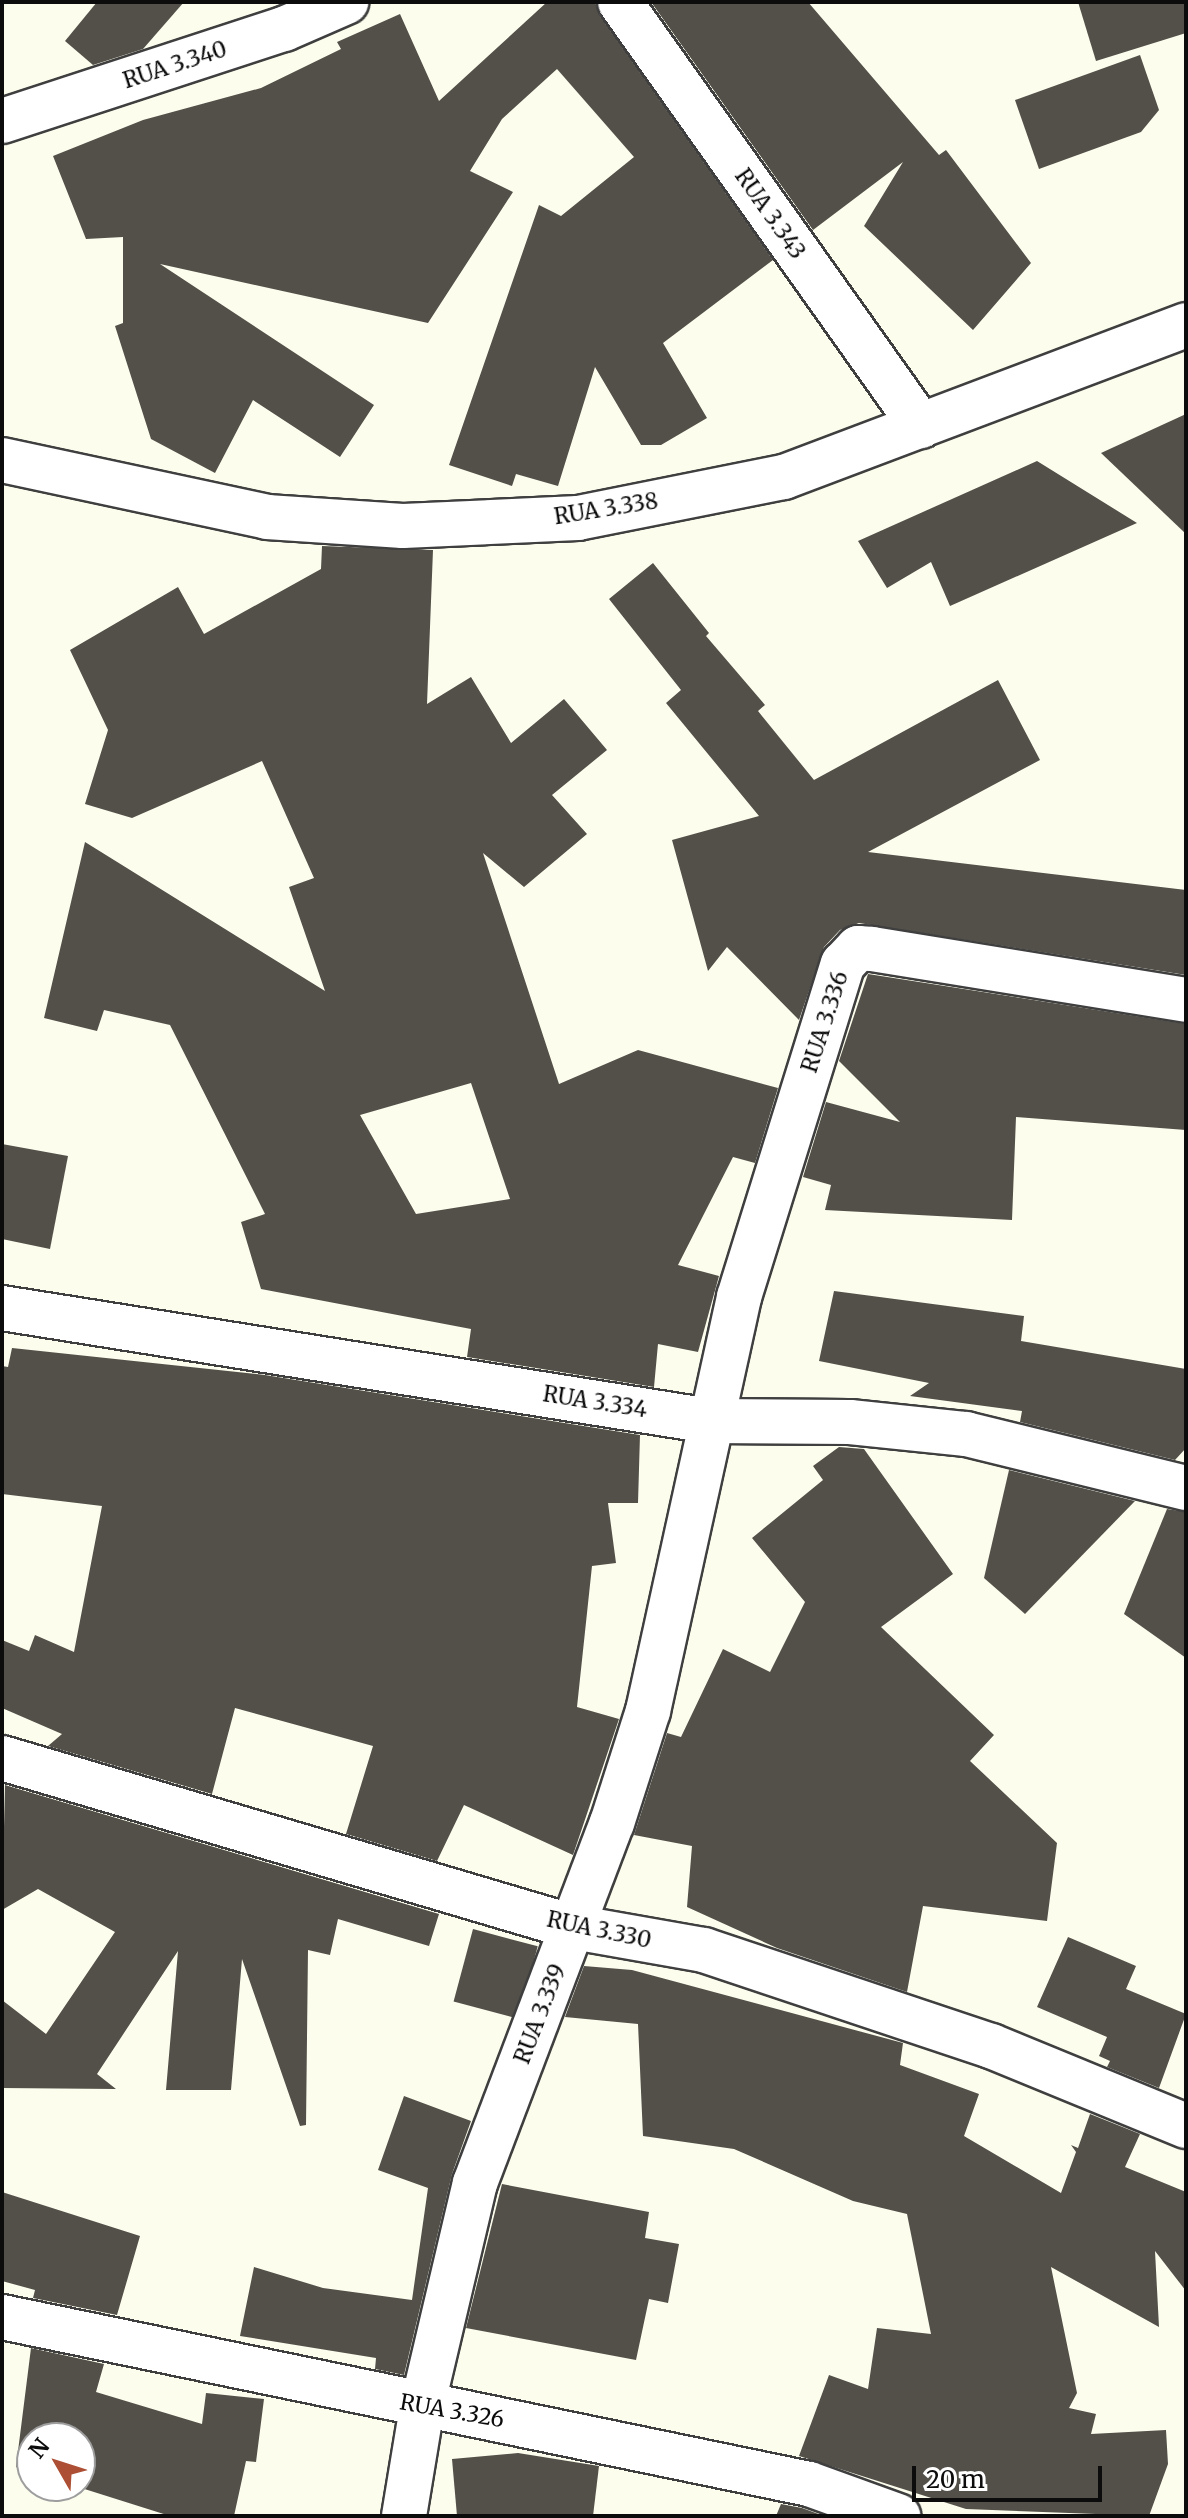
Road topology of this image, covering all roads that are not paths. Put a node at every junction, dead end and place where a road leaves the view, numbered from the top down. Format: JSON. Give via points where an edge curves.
{"nodes":[{"id":1,"x":346,"y":2,"type":"edge"},
{"id":2,"x":620,"y":2,"type":"edge"},
{"id":3,"x":2,"y":121,"type":"edge"},
{"id":4,"x":1186,"y":325,"type":"edge"},
{"id":5,"x":921,"y":426,"type":"junction"},
{"id":6,"x":2,"y":460,"type":"edge"},
{"id":7,"x":1186,"y":1000,"type":"edge"},
{"id":8,"x":2,"y":1308,"type":"edge"},
{"id":9,"x":710,"y":1421,"type":"junction"},
{"id":10,"x":1186,"y":1488,"type":"edge"},
{"id":11,"x":2,"y":1758,"type":"edge"},
{"id":12,"x":573,"y":1927,"type":"junction"},
{"id":13,"x":1186,"y":2126,"type":"edge"},
{"id":14,"x":2,"y":2317,"type":"edge"},
{"id":15,"x":422,"y":2407,"type":"junction"},
{"id":16,"x":404,"y":2516,"type":"edge"},
{"id":17,"x":898,"y":2516,"type":"edge"}],
"edges":[{"from":1,"to":3,"type":"street","name":"RUA 3.340","via":[[284,29]]},
{"from":2,"to":5,"type":"street","name":"RUA 3.343"},
{"from":4,"to":5,"type":"street","name":"RUA 3.338"},
{"from":5,"to":6,"type":"street","name":"RUA 3.338","via":[[784,477],[578,518],[419,525],[267,517]]},
{"from":7,"to":9,"type":"street","name":"RUA 3.336","via":[[872,949],[849,953],[739,1297]]},
{"from":8,"to":9,"type":"street","name":"RUA 3.334"},
{"from":9,"to":10,"type":"street","name":"RUA 3.334","via":[[850,1422],[966,1434]]},
{"from":9,"to":12,"type":"street","name":"RUA 3.339","via":[[648,1711]]},
{"from":11,"to":12,"type":"street","name":"RUA 3.330"},
{"from":12,"to":13,"type":"street","name":"RUA 3.330","via":[[704,1950],[991,2046]]},
{"from":12,"to":15,"type":"street","name":"RUA 3.339","via":[[475,2183]]},
{"from":14,"to":15,"type":"street","name":"RUA 3.326"},
{"from":15,"to":16,"type":"street","name":"RUA 3.339"},
{"from":15,"to":17,"type":"street","name":"RUA 3.326","via":[[809,2484]]}]}
